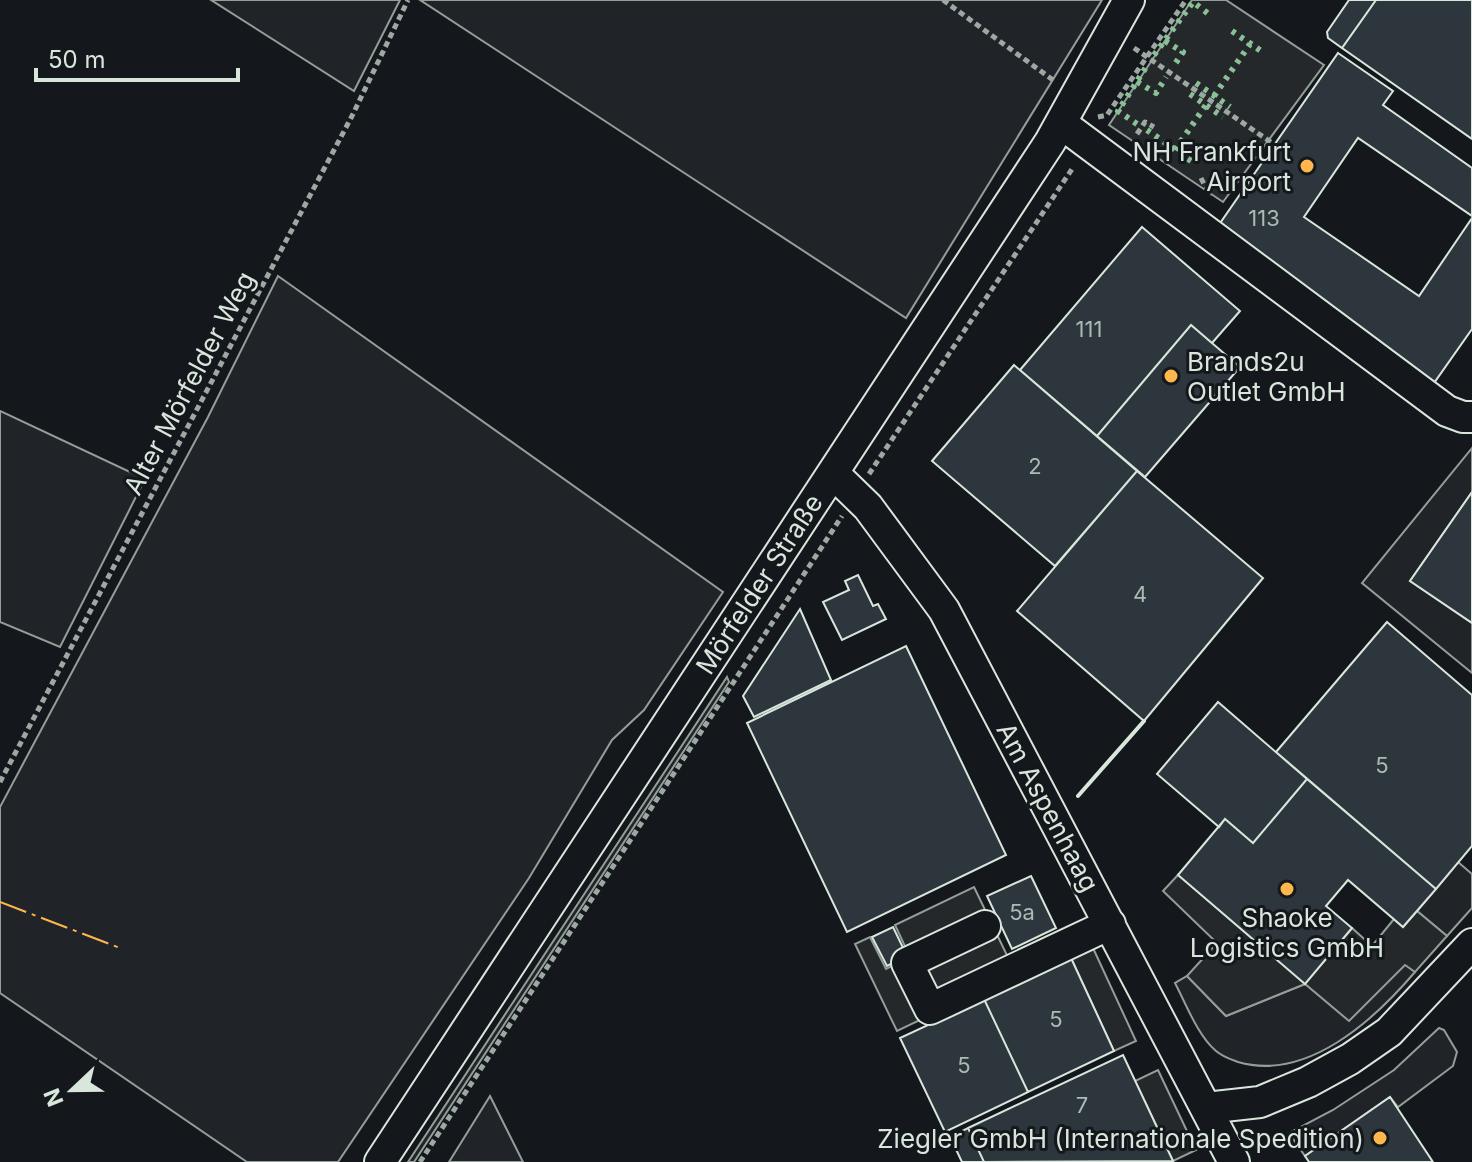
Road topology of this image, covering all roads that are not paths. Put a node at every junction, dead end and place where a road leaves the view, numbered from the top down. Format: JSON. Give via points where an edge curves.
{"nodes":[{"id":1,"x":1129,"y":0,"type":"edge"},
{"id":2,"x":1062,"y":124,"type":"junction"},
{"id":3,"x":1472,"y":417,"type":"edge"},
{"id":4,"x":833,"y":473,"type":"junction"},
{"id":5,"x":1110,"y":924,"type":"junction"},
{"id":6,"x":985,"y":926,"type":"dead end"},
{"id":7,"x":1472,"y":944,"type":"edge"},
{"id":8,"x":1206,"y":1108,"type":"junction"},
{"id":9,"x":380,"y":1162,"type":"edge"},
{"id":10,"x":1234,"y":1162,"type":"edge"}],
"edges":[{"from":1,"to":2,"type":"street","name":"Mörfelder Straße"},
{"from":2,"to":3,"type":"street","via":[[1447,411]]},
{"from":2,"to":4,"type":"street","name":"Mörfelder Straße"},
{"from":4,"to":5,"type":"street","name":"Am Aspenhaag","via":[[856,493],[944,610]]},
{"from":4,"to":9,"type":"street","name":"Mörfelder Straße"},
{"from":5,"to":6,"type":"street","via":[[930,1009],[907,963]]},
{"from":5,"to":8,"type":"street","name":"Am Aspenhaag"},
{"from":7,"to":8,"type":"street","via":[[1389,1032],[1350,1059],[1260,1102]]},
{"from":8,"to":10,"type":"street","name":"Am Aspenhaag"}]}
